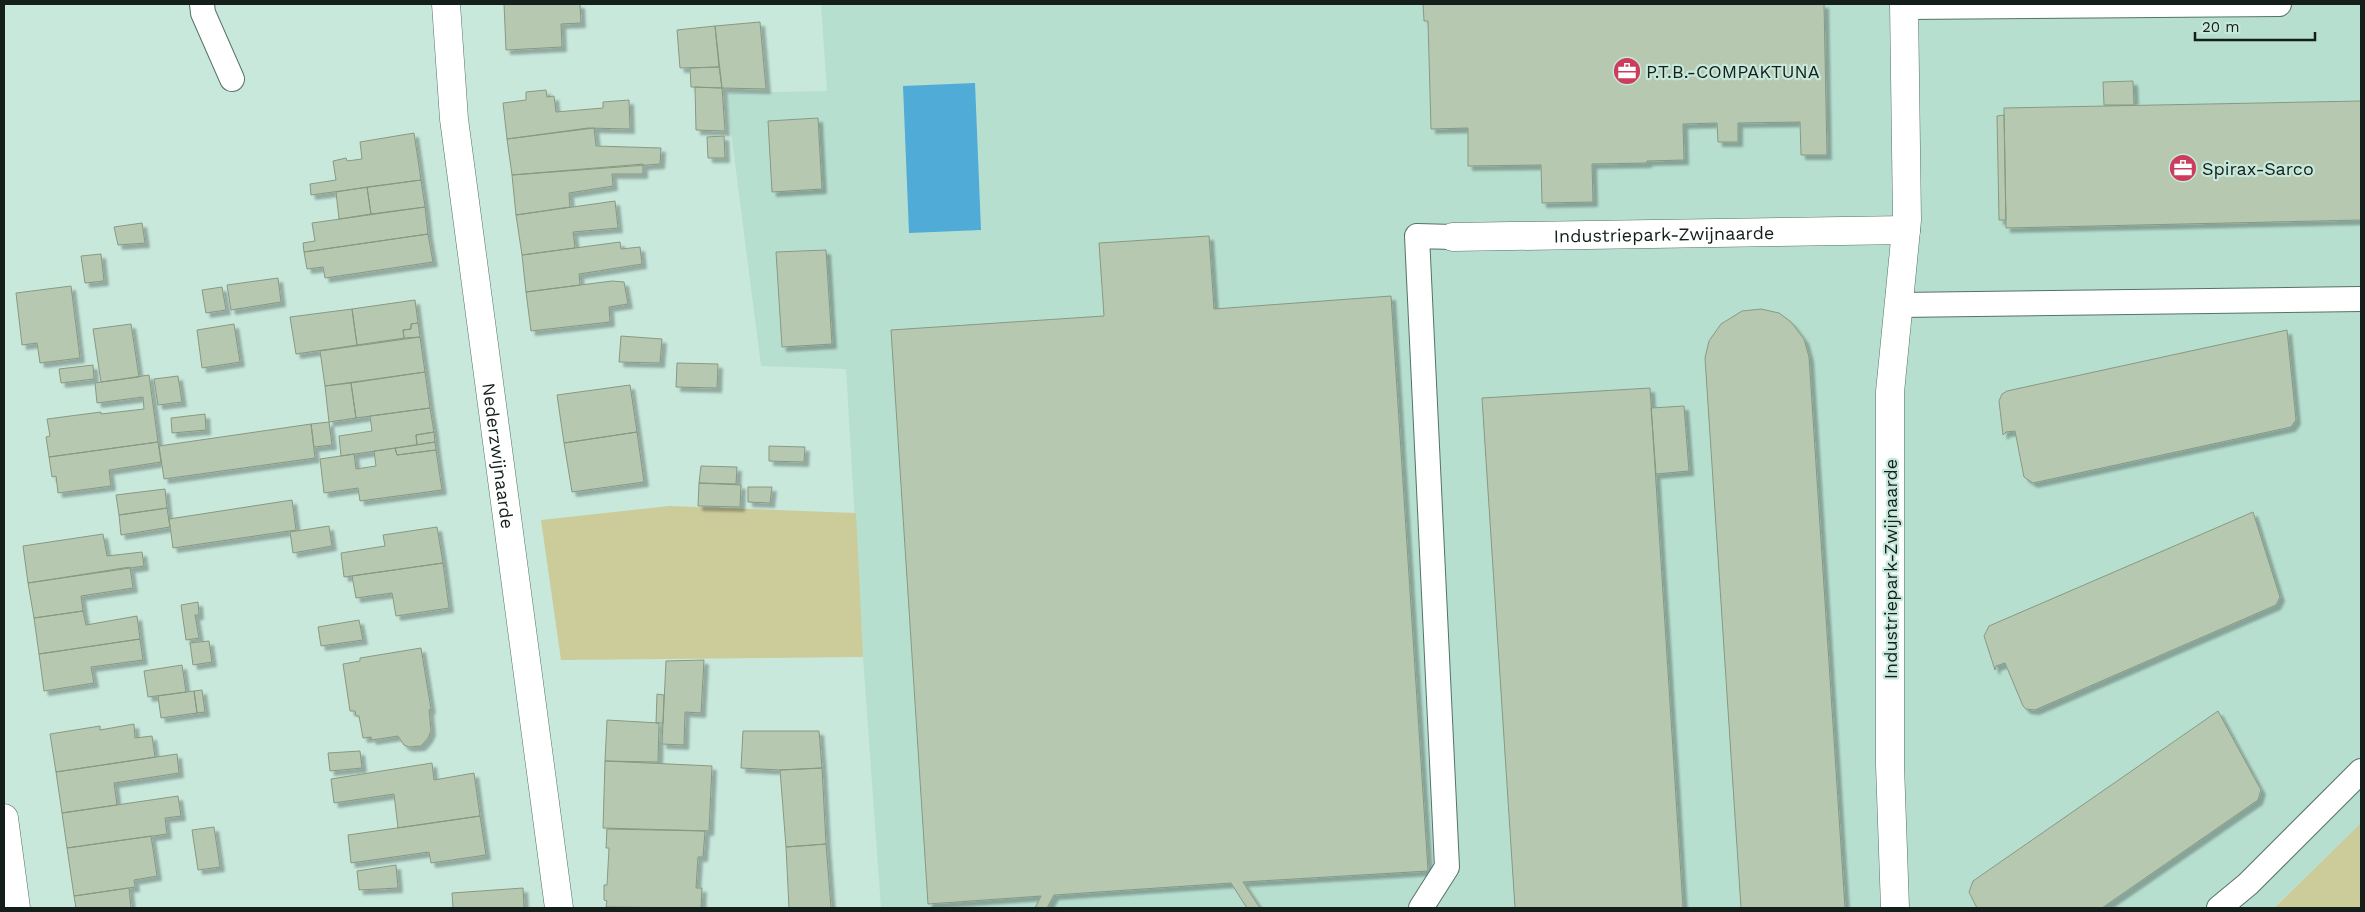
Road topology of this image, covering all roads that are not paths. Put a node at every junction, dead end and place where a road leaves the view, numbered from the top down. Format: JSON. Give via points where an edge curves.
{"nodes":[{"id":1,"x":202,"y":4,"type":"edge"},
{"id":2,"x":446,"y":4,"type":"edge"},
{"id":3,"x":2279,"y":4,"type":"edge"},
{"id":4,"x":1904,"y":6,"type":"edge"},
{"id":5,"x":232,"y":80,"type":"dead end"},
{"id":6,"x":1906,"y":230,"type":"junction"},
{"id":7,"x":1453,"y":238,"type":"joint"},
{"id":8,"x":2361,"y":299,"type":"edge"},
{"id":9,"x":1898,"y":305,"type":"junction"},
{"id":10,"x":2361,"y":771,"type":"edge"},
{"id":11,"x":4,"y":818,"type":"edge"},
{"id":12,"x":16,"y":908,"type":"edge"},
{"id":13,"x":559,"y":908,"type":"edge"},
{"id":14,"x":1421,"y":908,"type":"edge"},
{"id":15,"x":1895,"y":908,"type":"edge"},
{"id":16,"x":2219,"y":908,"type":"edge"}],
"edges":[{"from":1,"to":5,"type":"lane"},
{"from":2,"to":13,"type":"street","name":"Nederzwijnaarde","via":[[454,119]]},
{"from":3,"to":4,"type":"lane"},
{"from":4,"to":6,"type":"street","name":"Industriepark-Zwijnaarde"},
{"from":6,"to":7,"type":"street","name":"Industriepark-Zwijnaarde"},
{"from":6,"to":9,"type":"street","name":"Industriepark-Zwijnaarde"},
{"from":7,"to":14,"type":"lane","via":[[1417,236],[1447,868]]},
{"from":8,"to":9,"type":"lane"},
{"from":9,"to":15,"type":"street","name":"Industriepark-Zwijnaarde","via":[[1890,392],[1890,765]]},
{"from":10,"to":16,"type":"lane","via":[[2248,884]]},
{"from":11,"to":12,"type":"street"}]}
